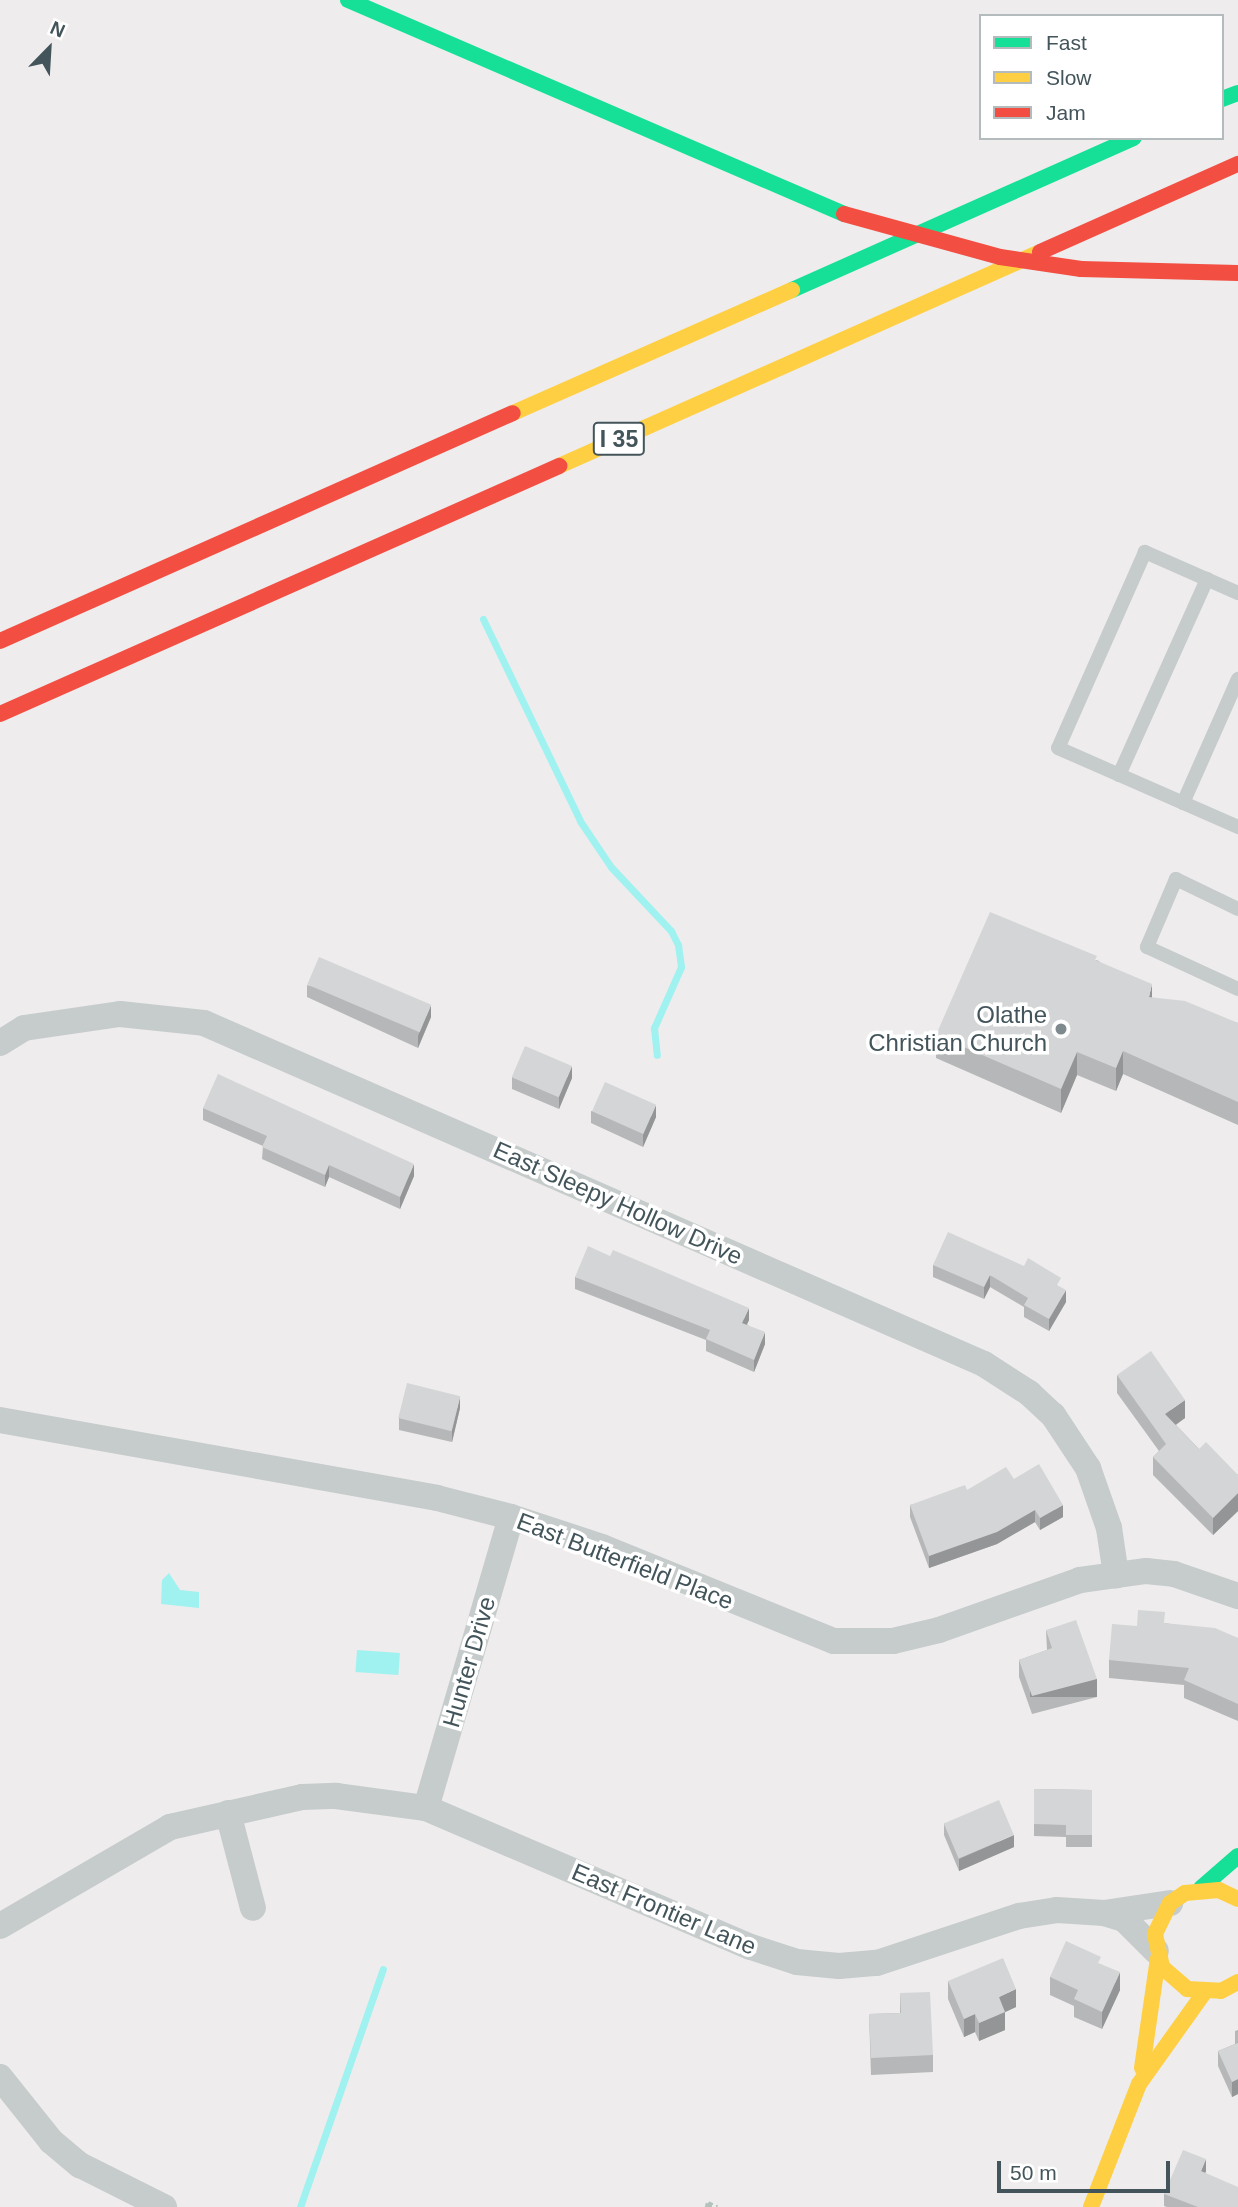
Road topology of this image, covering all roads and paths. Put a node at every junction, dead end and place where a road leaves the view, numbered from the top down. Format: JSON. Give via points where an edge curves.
{"nodes":[{"id":1,"x":348,"y":0,"type":"edge"},
{"id":2,"x":1129,"y":140,"type":"edge"},
{"id":3,"x":1238,"y":164,"type":"edge"},
{"id":4,"x":1238,"y":272,"type":"edge"},
{"id":5,"x":1207,"y":579,"type":"junction"},
{"id":6,"x":1238,"y":593,"type":"edge"},
{"id":7,"x":0,"y":641,"type":"edge"},
{"id":8,"x":1238,"y":679,"type":"edge"},
{"id":9,"x":0,"y":714,"type":"edge"},
{"id":10,"x":1119,"y":775,"type":"junction"},
{"id":11,"x":1183,"y":803,"type":"junction"},
{"id":12,"x":1238,"y":827,"type":"edge"},
{"id":13,"x":1238,"y":909,"type":"edge"},
{"id":14,"x":1238,"y":989,"type":"edge"},
{"id":15,"x":0,"y":1043,"type":"edge"},
{"id":16,"x":0,"y":1420,"type":"edge"},
{"id":17,"x":511,"y":1517,"type":"junction"},
{"id":18,"x":1116,"y":1575,"type":"junction"},
{"id":19,"x":1238,"y":1596,"type":"edge"},
{"id":20,"x":426,"y":1808,"type":"junction"},
{"id":21,"x":228,"y":1813,"type":"junction"},
{"id":22,"x":1238,"y":1856,"type":"edge"},
{"id":23,"x":1201,"y":1888,"type":"junction"},
{"id":24,"x":1238,"y":1899,"type":"edge"},
{"id":25,"x":1170,"y":1903,"type":"junction"},
{"id":26,"x":253,"y":1908,"type":"dead end"},
{"id":27,"x":1104,"y":1913,"type":"junction"},
{"id":28,"x":0,"y":1926,"type":"edge"},
{"id":29,"x":1157,"y":1955,"type":"junction"},
{"id":30,"x":1236,"y":1985,"type":"edge"},
{"id":31,"x":1204,"y":1993,"type":"junction"},
{"id":32,"x":0,"y":2077,"type":"edge"},
{"id":33,"x":1139,"y":2084,"type":"junction"},
{"id":34,"x":164,"y":2207,"type":"edge"},
{"id":35,"x":707,"y":2207,"type":"edge"},
{"id":36,"x":717,"y":2207,"type":"edge"},
{"id":37,"x":1091,"y":2207,"type":"edge"}],
"edges":[{"from":1,"to":4,"type":"main road","via":[[803,199],[944,244],[1081,269],[1148,274]]},
{"from":2,"to":7,"type":"main road"},
{"from":3,"to":9,"type":"main road","number":"I 35"},
{"from":5,"to":6,"type":"lane"},
{"from":5,"to":10,"type":"lane"},
{"from":5,"to":10,"type":"lane","via":[[1145,552],[1058,748]]},
{"from":8,"to":11,"type":"lane"},
{"from":10,"to":11,"type":"lane"},
{"from":11,"to":12,"type":"lane"},
{"from":13,"to":14,"type":"lane","via":[[1175,879],[1147,947]]},
{"from":15,"to":18,"type":"street","name":"East Sleepy Hollow Drive","via":[[24,1028],[120,1014],[204,1023],[984,1364],[1053,1415],[1088,1468],[1109,1528]]},
{"from":16,"to":17,"type":"street","name":"East Butterfield Place","via":[[437,1498]]},
{"from":17,"to":18,"type":"street","name":"East Butterfield Place","via":[[602,1547],[834,1641],[894,1641],[1080,1580]]},
{"from":17,"to":20,"type":"street","name":"Hunter Drive"},
{"from":18,"to":19,"type":"street","name":"East Butterfield Place","via":[[1174,1574]]},
{"from":20,"to":21,"type":"street","name":"East Frontier Lane","via":[[336,1796],[302,1797]]},
{"from":20,"to":27,"type":"street","name":"East Frontier Lane","via":[[751,1947],[818,1965],[877,1963],[1019,1916],[1057,1910]]},
{"from":21,"to":26,"type":"street"},
{"from":21,"to":28,"type":"street","name":"East Frontier Lane","via":[[145,1839]]},
{"from":22,"to":23,"type":"main road"},
{"from":23,"to":24,"type":"main road"},
{"from":23,"to":25,"type":"main road"},
{"from":25,"to":27,"type":"street"},
{"from":25,"to":29,"type":"main road","via":[[1155,1934]]},
{"from":27,"to":29,"type":"street","via":[[1139,1930]]},
{"from":29,"to":31,"type":"main road","via":[[1173,1980]]},
{"from":29,"to":33,"type":"main road"},
{"from":30,"to":31,"type":"main road"},
{"from":31,"to":33,"type":"main road"},
{"from":32,"to":34,"type":"street","via":[[51,2141],[80,2165]]},
{"from":33,"to":37,"type":"main road"},
{"from":35,"to":36,"type":"path","via":[[708,2203]]}]}
